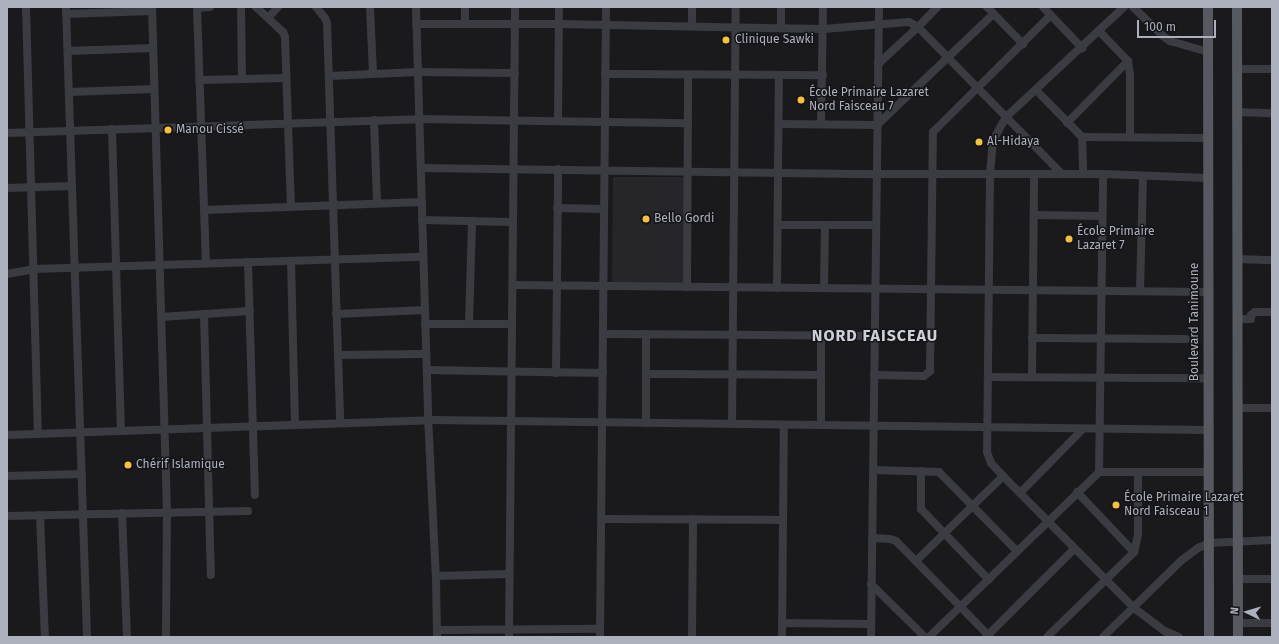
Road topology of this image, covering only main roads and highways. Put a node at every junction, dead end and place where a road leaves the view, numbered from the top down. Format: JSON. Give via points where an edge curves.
{"nodes":[{"id":1,"x":1208,"y":7,"type":"edge"},
{"id":2,"x":1237,"y":7,"type":"edge"},
{"id":3,"x":1209,"y":637,"type":"edge"},
{"id":4,"x":1238,"y":637,"type":"edge"}],
"edges":[{"from":1,"to":3,"type":"main road","name":"Boulevard Tanimoune"},
{"from":2,"to":4,"type":"main road"}]}
